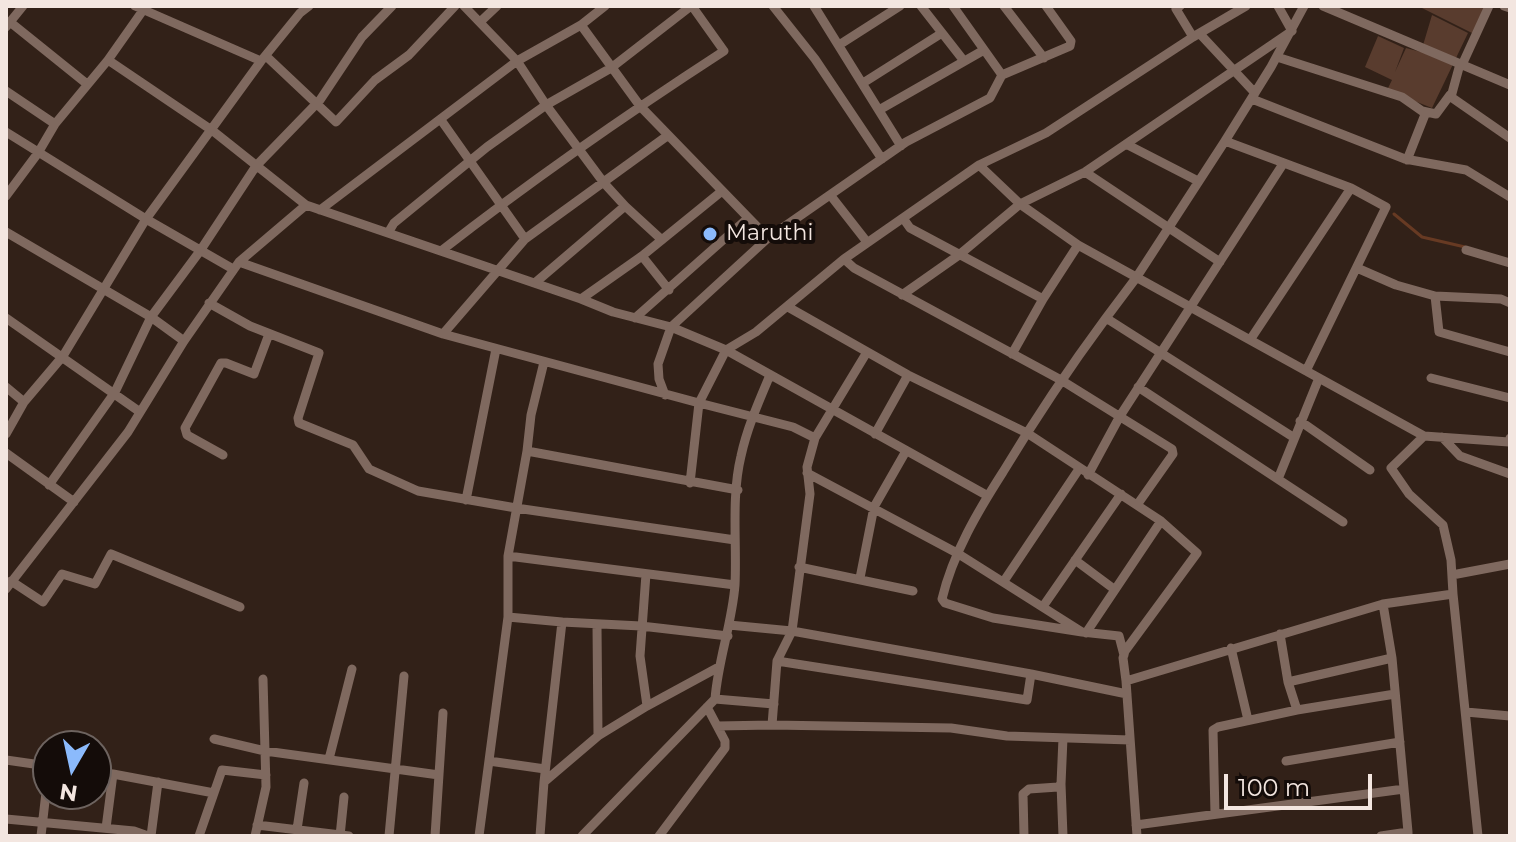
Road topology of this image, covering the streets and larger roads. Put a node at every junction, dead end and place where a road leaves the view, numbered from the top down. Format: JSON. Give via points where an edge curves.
{"nodes":[{"id":1,"x":23,"y":6,"type":"edge"},
{"id":2,"x":291,"y":6,"type":"edge"},
{"id":3,"x":309,"y":6,"type":"edge"},
{"id":4,"x":392,"y":6,"type":"edge"},
{"id":5,"x":455,"y":6,"type":"edge"},
{"id":6,"x":464,"y":6,"type":"edge"},
{"id":7,"x":497,"y":6,"type":"edge"},
{"id":8,"x":605,"y":6,"type":"edge"},
{"id":9,"x":692,"y":6,"type":"edge"},
{"id":10,"x":773,"y":6,"type":"edge"},
{"id":11,"x":900,"y":6,"type":"edge"},
{"id":12,"x":921,"y":6,"type":"edge"},
{"id":13,"x":953,"y":6,"type":"edge"},
{"id":14,"x":1004,"y":6,"type":"edge"},
{"id":15,"x":1046,"y":6,"type":"edge"},
{"id":16,"x":1180,"y":6,"type":"edge"},
{"id":17,"x":1246,"y":6,"type":"edge"},
{"id":18,"x":1278,"y":6,"type":"edge"},
{"id":19,"x":1304,"y":6,"type":"edge"},
{"id":20,"x":1323,"y":6,"type":"edge"},
{"id":21,"x":1489,"y":6,"type":"edge"},
{"id":22,"x":1504,"y":6,"type":"edge"},
{"id":23,"x":142,"y":7,"type":"edge"},
{"id":24,"x":817,"y":7,"type":"edge"},
{"id":25,"x":1510,"y":8,"type":"edge"},
{"id":26,"x":300,"y":13,"type":"junction"},
{"id":27,"x":480,"y":22,"type":"junction"},
{"id":28,"x":8,"y":25,"type":"edge"},
{"id":29,"x":581,"y":25,"type":"junction"},
{"id":30,"x":1292,"y":31,"type":"junction"},
{"id":31,"x":942,"y":33,"type":"junction"},
{"id":32,"x":1197,"y":35,"type":"junction"},
{"id":33,"x":839,"y":45,"type":"junction"},
{"id":34,"x":984,"y":50,"type":"junction"},
{"id":35,"x":1277,"y":57,"type":"junction"},
{"id":36,"x":1044,"y":58,"type":"junction"},
{"id":37,"x":264,"y":59,"type":"junction"},
{"id":38,"x":108,"y":60,"type":"junction"},
{"id":39,"x":517,"y":61,"type":"junction"},
{"id":40,"x":964,"y":61,"type":"junction"},
{"id":41,"x":1461,"y":64,"type":"junction"},
{"id":42,"x":611,"y":68,"type":"junction"},
{"id":43,"x":1233,"y":69,"type":"junction"},
{"id":44,"x":1002,"y":75,"type":"junction"},
{"id":45,"x":863,"y":83,"type":"junction"},
{"id":46,"x":87,"y":84,"type":"junction"},
{"id":47,"x":1510,"y":85,"type":"edge"},
{"id":48,"x":6,"y":91,"type":"edge"},
{"id":49,"x":1450,"y":95,"type":"junction"},
{"id":50,"x":1254,"y":96,"type":"junction"},
{"id":51,"x":316,"y":104,"type":"junction"},
{"id":52,"x":546,"y":105,"type":"junction"},
{"id":53,"x":640,"y":106,"type":"junction"},
{"id":54,"x":879,"y":110,"type":"junction"},
{"id":55,"x":1426,"y":112,"type":"junction"},
{"id":56,"x":441,"y":120,"type":"junction"},
{"id":57,"x":55,"y":124,"type":"junction"},
{"id":58,"x":213,"y":131,"type":"junction"},
{"id":59,"x":6,"y":132,"type":"edge"},
{"id":60,"x":667,"y":136,"type":"junction"},
{"id":61,"x":1510,"y":138,"type":"edge"},
{"id":62,"x":1225,"y":141,"type":"junction"},
{"id":63,"x":1126,"y":144,"type":"junction"},
{"id":64,"x":901,"y":146,"type":"junction"},
{"id":65,"x":580,"y":148,"type":"junction"},
{"id":66,"x":38,"y":153,"type":"junction"},
{"id":67,"x":882,"y":159,"type":"junction"},
{"id":68,"x":1407,"y":160,"type":"junction"},
{"id":69,"x":471,"y":163,"type":"junction"},
{"id":70,"x":1283,"y":164,"type":"junction"},
{"id":71,"x":979,"y":165,"type":"junction"},
{"id":72,"x":256,"y":166,"type":"junction"},
{"id":73,"x":1085,"y":172,"type":"junction"},
{"id":74,"x":1198,"y":181,"type":"junction"},
{"id":75,"x":604,"y":183,"type":"junction"},
{"id":76,"x":1351,"y":188,"type":"junction"},
{"id":77,"x":722,"y":191,"type":"junction"},
{"id":78,"x":6,"y":196,"type":"edge"},
{"id":79,"x":831,"y":196,"type":"junction"},
{"id":80,"x":1510,"y":197,"type":"edge"},
{"id":81,"x":501,"y":204,"type":"junction"},
{"id":82,"x":1020,"y":204,"type":"junction"},
{"id":83,"x":306,"y":205,"type":"junction"},
{"id":84,"x":625,"y":206,"type":"junction"},
{"id":85,"x":320,"y":210,"type":"junction"},
{"id":86,"x":748,"y":218,"type":"junction"},
{"id":87,"x":903,"y":218,"type":"junction"},
{"id":88,"x":146,"y":219,"type":"junction"},
{"id":89,"x":1167,"y":227,"type":"junction"},
{"id":90,"x":6,"y":232,"type":"edge"},
{"id":91,"x":388,"y":233,"type":"junction"},
{"id":92,"x":768,"y":238,"type":"junction"},
{"id":93,"x":525,"y":239,"type":"junction"},
{"id":94,"x":662,"y":240,"type":"junction"},
{"id":95,"x":867,"y":242,"type":"junction"},
{"id":96,"x":1078,"y":245,"type":"junction"},
{"id":97,"x":1466,"y":250,"type":"dead end"},
{"id":98,"x":200,"y":251,"type":"junction"},
{"id":99,"x":441,"y":251,"type":"junction"},
{"id":100,"x":959,"y":255,"type":"junction"},
{"id":101,"x":642,"y":256,"type":"junction"},
{"id":102,"x":844,"y":259,"type":"junction"},
{"id":103,"x":1220,"y":262,"type":"junction"},
{"id":104,"x":1510,"y":263,"type":"edge"},
{"id":105,"x":236,"y":265,"type":"junction"},
{"id":106,"x":1357,"y":268,"type":"junction"},
{"id":107,"x":498,"y":269,"type":"junction"},
{"id":108,"x":1136,"y":278,"type":"junction"},
{"id":109,"x":536,"y":282,"type":"junction"},
{"id":110,"x":103,"y":290,"type":"junction"},
{"id":111,"x":669,"y":290,"type":"junction"},
{"id":112,"x":902,"y":295,"type":"junction"},
{"id":113,"x":1435,"y":296,"type":"junction"},
{"id":114,"x":581,"y":299,"type":"junction"},
{"id":115,"x":1043,"y":299,"type":"junction"},
{"id":116,"x":209,"y":303,"type":"junction"},
{"id":117,"x":1510,"y":303,"type":"edge"},
{"id":118,"x":788,"y":307,"type":"junction"},
{"id":119,"x":1191,"y":307,"type":"junction"},
{"id":120,"x":151,"y":317,"type":"junction"},
{"id":121,"x":6,"y":318,"type":"edge"},
{"id":122,"x":635,"y":318,"type":"junction"},
{"id":123,"x":1106,"y":318,"type":"junction"},
{"id":124,"x":671,"y":327,"type":"junction"},
{"id":125,"x":269,"y":334,"type":"junction"},
{"id":126,"x":443,"y":334,"type":"junction"},
{"id":127,"x":1250,"y":340,"type":"junction"},
{"id":128,"x":184,"y":341,"type":"junction"},
{"id":129,"x":496,"y":349,"type":"junction"},
{"id":130,"x":726,"y":350,"type":"junction"},
{"id":131,"x":867,"y":352,"type":"junction"},
{"id":132,"x":1510,"y":352,"type":"edge"},
{"id":133,"x":1012,"y":354,"type":"junction"},
{"id":134,"x":1160,"y":354,"type":"junction"},
{"id":135,"x":63,"y":356,"type":"junction"},
{"id":136,"x":544,"y":362,"type":"junction"},
{"id":137,"x":1306,"y":371,"type":"junction"},
{"id":138,"x":770,"y":375,"type":"junction"},
{"id":139,"x":908,"y":375,"type":"junction"},
{"id":140,"x":1319,"y":378,"type":"junction"},
{"id":141,"x":1431,"y":378,"type":"dead end"},
{"id":142,"x":1061,"y":380,"type":"junction"},
{"id":143,"x":6,"y":387,"type":"edge"},
{"id":144,"x":1138,"y":387,"type":"junction"},
{"id":145,"x":115,"y":392,"type":"junction"},
{"id":146,"x":665,"y":395,"type":"junction"},
{"id":147,"x":1510,"y":398,"type":"edge"},
{"id":148,"x":24,"y":402,"type":"junction"},
{"id":149,"x":699,"y":403,"type":"junction"},
{"id":150,"x":834,"y":409,"type":"junction"},
{"id":151,"x":140,"y":412,"type":"junction"},
{"id":152,"x":1120,"y":416,"type":"junction"},
{"id":153,"x":752,"y":417,"type":"junction"},
{"id":154,"x":1300,"y":421,"type":"junction"},
{"id":155,"x":1027,"y":433,"type":"junction"},
{"id":156,"x":6,"y":434,"type":"edge"},
{"id":157,"x":875,"y":434,"type":"junction"},
{"id":158,"x":1424,"y":436,"type":"junction"},
{"id":159,"x":1293,"y":437,"type":"junction"},
{"id":160,"x":1442,"y":437,"type":"junction"},
{"id":161,"x":815,"y":438,"type":"junction"},
{"id":162,"x":1510,"y":441,"type":"edge"},
{"id":163,"x":527,"y":451,"type":"junction"},
{"id":164,"x":906,"y":451,"type":"junction"},
{"id":165,"x":6,"y":453,"type":"edge"},
{"id":166,"x":223,"y":455,"type":"dead end"},
{"id":167,"x":1370,"y":470,"type":"dead end"},
{"id":168,"x":1084,"y":472,"type":"junction"},
{"id":169,"x":807,"y":473,"type":"junction"},
{"id":170,"x":1510,"y":474,"type":"edge"},
{"id":171,"x":1278,"y":479,"type":"junction"},
{"id":172,"x":690,"y":483,"type":"junction"},
{"id":173,"x":49,"y":485,"type":"junction"},
{"id":174,"x":738,"y":490,"type":"junction"},
{"id":175,"x":1121,"y":494,"type":"junction"},
{"id":176,"x":988,"y":496,"type":"junction"},
{"id":177,"x":466,"y":500,"type":"junction"},
{"id":178,"x":74,"y":502,"type":"junction"},
{"id":179,"x":1137,"y":505,"type":"junction"},
{"id":180,"x":874,"y":507,"type":"junction"},
{"id":181,"x":516,"y":508,"type":"junction"},
{"id":182,"x":1161,"y":521,"type":"junction"},
{"id":183,"x":1343,"y":522,"type":"dead end"},
{"id":184,"x":735,"y":540,"type":"junction"},
{"id":185,"x":957,"y":553,"type":"junction"},
{"id":186,"x":508,"y":556,"type":"junction"},
{"id":187,"x":1075,"y":560,"type":"junction"},
{"id":188,"x":1510,"y":564,"type":"edge"},
{"id":189,"x":799,"y":567,"type":"junction"},
{"id":190,"x":646,"y":574,"type":"junction"},
{"id":191,"x":1452,"y":575,"type":"junction"},
{"id":192,"x":860,"y":578,"type":"junction"},
{"id":193,"x":1004,"y":581,"type":"junction"},
{"id":194,"x":8,"y":585,"type":"edge"},
{"id":195,"x":735,"y":585,"type":"junction"},
{"id":196,"x":1114,"y":589,"type":"junction"},
{"id":197,"x":913,"y":591,"type":"dead end"},
{"id":198,"x":1453,"y":594,"type":"junction"},
{"id":199,"x":1383,"y":604,"type":"junction"},
{"id":200,"x":1044,"y":605,"type":"junction"},
{"id":201,"x":240,"y":607,"type":"dead end"},
{"id":202,"x":508,"y":617,"type":"junction"},
{"id":203,"x":562,"y":622,"type":"junction"},
{"id":204,"x":597,"y":625,"type":"junction"},
{"id":205,"x":729,"y":625,"type":"junction"},
{"id":206,"x":641,"y":626,"type":"junction"},
{"id":207,"x":792,"y":631,"type":"junction"},
{"id":208,"x":1084,"y":632,"type":"junction"},
{"id":209,"x":1280,"y":634,"type":"junction"},
{"id":210,"x":728,"y":636,"type":"junction"},
{"id":211,"x":1231,"y":648,"type":"junction"},
{"id":212,"x":1124,"y":655,"type":"junction"},
{"id":213,"x":1392,"y":658,"type":"junction"},
{"id":214,"x":777,"y":661,"type":"junction"},
{"id":215,"x":717,"y":668,"type":"junction"},
{"id":216,"x":352,"y":669,"type":"dead end"},
{"id":217,"x":1031,"y":674,"type":"junction"},
{"id":218,"x":404,"y":676,"type":"dead end"},
{"id":219,"x":263,"y":679,"type":"dead end"},
{"id":220,"x":1126,"y":681,"type":"junction"},
{"id":221,"x":1288,"y":682,"type":"junction"},
{"id":222,"x":1127,"y":694,"type":"junction"},
{"id":223,"x":1395,"y":694,"type":"junction"},
{"id":224,"x":715,"y":699,"type":"junction"},
{"id":225,"x":774,"y":704,"type":"junction"},
{"id":226,"x":647,"y":706,"type":"junction"},
{"id":227,"x":707,"y":707,"type":"junction"},
{"id":228,"x":1297,"y":710,"type":"junction"},
{"id":229,"x":1466,"y":712,"type":"junction"},
{"id":230,"x":443,"y":713,"type":"dead end"},
{"id":231,"x":1510,"y":716,"type":"edge"},
{"id":232,"x":1248,"y":720,"type":"junction"},
{"id":233,"x":772,"y":725,"type":"junction"},
{"id":234,"x":717,"y":726,"type":"junction"},
{"id":235,"x":598,"y":736,"type":"junction"},
{"id":236,"x":1063,"y":738,"type":"junction"},
{"id":237,"x":214,"y":739,"type":"dead end"},
{"id":238,"x":1130,"y":740,"type":"junction"},
{"id":239,"x":1400,"y":742,"type":"junction"},
{"id":240,"x":265,"y":751,"type":"junction"},
{"id":241,"x":329,"y":759,"type":"junction"},
{"id":242,"x":6,"y":760,"type":"edge"},
{"id":243,"x":489,"y":761,"type":"junction"},
{"id":244,"x":1286,"y":761,"type":"dead end"},
{"id":245,"x":32,"y":764,"type":"edge"},
{"id":246,"x":395,"y":769,"type":"junction"},
{"id":247,"x":545,"y":769,"type":"junction"},
{"id":248,"x":113,"y":774,"type":"joint"},
{"id":249,"x":266,"y":775,"type":"junction"},
{"id":250,"x":439,"y":775,"type":"junction"},
{"id":251,"x":158,"y":782,"type":"junction"},
{"id":252,"x":544,"y":782,"type":"junction"},
{"id":253,"x":304,"y":783,"type":"dead end"},
{"id":254,"x":1061,"y":784,"type":"junction"},
{"id":255,"x":1404,"y":789,"type":"junction"},
{"id":256,"x":214,"y":793,"type":"junction"},
{"id":257,"x":344,"y":797,"type":"dead end"},
{"id":258,"x":43,"y":810,"type":"edge"},
{"id":259,"x":1215,"y":814,"type":"junction"},
{"id":260,"x":6,"y":819,"type":"edge"},
{"id":261,"x":41,"y":823,"type":"junction"},
{"id":262,"x":257,"y":825,"type":"junction"},
{"id":263,"x":1136,"y":825,"type":"junction"},
{"id":264,"x":106,"y":828,"type":"junction"},
{"id":265,"x":296,"y":833,"type":"edge"},
{"id":266,"x":1408,"y":834,"type":"edge"},
{"id":267,"x":146,"y":835,"type":"edge"},
{"id":268,"x":41,"y":836,"type":"edge"},
{"id":269,"x":199,"y":836,"type":"edge"},
{"id":270,"x":255,"y":836,"type":"edge"},
{"id":271,"x":343,"y":836,"type":"edge"},
{"id":272,"x":389,"y":836,"type":"edge"},
{"id":273,"x":435,"y":836,"type":"edge"},
{"id":274,"x":479,"y":836,"type":"edge"},
{"id":275,"x":540,"y":836,"type":"edge"},
{"id":276,"x":582,"y":836,"type":"edge"},
{"id":277,"x":659,"y":836,"type":"edge"},
{"id":278,"x":1024,"y":836,"type":"edge"},
{"id":279,"x":1063,"y":836,"type":"edge"},
{"id":280,"x":1137,"y":836,"type":"edge"},
{"id":281,"x":1381,"y":836,"type":"edge"},
{"id":282,"x":1478,"y":836,"type":"edge"}],
"edges":[{"from":1,"to":28,"type":"street"},
{"from":2,"to":26,"type":"street"},
{"from":3,"to":26,"type":"street"},
{"from":4,"to":51,"type":"street","via":[[362,37]]},
{"from":5,"to":51,"type":"street","via":[[338,121]]},
{"from":6,"to":27,"type":"street"},
{"from":7,"to":27,"type":"street"},
{"from":8,"to":29,"type":"street"},
{"from":9,"to":42,"type":"street"},
{"from":9,"to":53,"type":"street","via":[[724,51]]},
{"from":10,"to":67,"type":"street"},
{"from":11,"to":33,"type":"street"},
{"from":12,"to":31,"type":"street"},
{"from":13,"to":34,"type":"street"},
{"from":14,"to":36,"type":"street"},
{"from":15,"to":36,"type":"street","via":[[1071,44]]},
{"from":16,"to":32,"type":"street","via":[[1176,9]]},
{"from":17,"to":32,"type":"street"},
{"from":18,"to":30,"type":"street"},
{"from":19,"to":30,"type":"street"},
{"from":20,"to":41,"type":"street"},
{"from":21,"to":41,"type":"street"},
{"from":22,"to":25,"type":"street"},
{"from":23,"to":37,"type":"street"},
{"from":23,"to":38,"type":"street"},
{"from":24,"to":33,"type":"street"},
{"from":26,"to":37,"type":"street"},
{"from":27,"to":39,"type":"street"},
{"from":28,"to":46,"type":"street"},
{"from":29,"to":39,"type":"street"},
{"from":29,"to":42,"type":"street"},
{"from":30,"to":35,"type":"street"},
{"from":30,"to":43,"type":"street"},
{"from":31,"to":40,"type":"street"},
{"from":31,"to":45,"type":"street"},
{"from":32,"to":43,"type":"street"},
{"from":32,"to":71,"type":"street","via":[[1046,133]]},
{"from":33,"to":45,"type":"street"},
{"from":34,"to":40,"type":"street"},
{"from":34,"to":44,"type":"street"},
{"from":35,"to":50,"type":"street"},
{"from":35,"to":55,"type":"street","via":[[1402,97]]},
{"from":36,"to":44,"type":"street"},
{"from":37,"to":51,"type":"street"},
{"from":37,"to":58,"type":"street"},
{"from":38,"to":46,"type":"street"},
{"from":38,"to":58,"type":"street"},
{"from":39,"to":52,"type":"street"},
{"from":39,"to":56,"type":"street"},
{"from":40,"to":54,"type":"street"},
{"from":41,"to":47,"type":"street"},
{"from":41,"to":49,"type":"street"},
{"from":42,"to":52,"type":"street"},
{"from":42,"to":53,"type":"street"},
{"from":43,"to":50,"type":"street"},
{"from":43,"to":63,"type":"street"},
{"from":44,"to":64,"type":"street","via":[[990,98]]},
{"from":45,"to":54,"type":"street"},
{"from":46,"to":57,"type":"street"},
{"from":48,"to":57,"type":"street"},
{"from":49,"to":55,"type":"street","via":[[1436,114]]},
{"from":49,"to":61,"type":"street"},
{"from":50,"to":62,"type":"street"},
{"from":50,"to":68,"type":"street"},
{"from":51,"to":72,"type":"street"},
{"from":52,"to":65,"type":"street"},
{"from":52,"to":69,"type":"street"},
{"from":53,"to":60,"type":"street"},
{"from":53,"to":65,"type":"street"},
{"from":54,"to":64,"type":"street"},
{"from":55,"to":68,"type":"street"},
{"from":56,"to":69,"type":"street"},
{"from":56,"to":85,"type":"street"},
{"from":57,"to":66,"type":"street"},
{"from":58,"to":72,"type":"street"},
{"from":58,"to":88,"type":"street"},
{"from":59,"to":66,"type":"street"},
{"from":60,"to":75,"type":"street"},
{"from":60,"to":77,"type":"street"},
{"from":62,"to":70,"type":"street"},
{"from":62,"to":74,"type":"street"},
{"from":63,"to":73,"type":"street"},
{"from":63,"to":74,"type":"street"},
{"from":64,"to":67,"type":"street"},
{"from":65,"to":75,"type":"street"},
{"from":65,"to":81,"type":"street"},
{"from":66,"to":78,"type":"street"},
{"from":66,"to":88,"type":"street"},
{"from":67,"to":79,"type":"street"},
{"from":68,"to":80,"type":"street","via":[[1466,170]]},
{"from":69,"to":81,"type":"street"},
{"from":69,"to":91,"type":"street"},
{"from":70,"to":76,"type":"street"},
{"from":70,"to":103,"type":"street"},
{"from":71,"to":82,"type":"street"},
{"from":71,"to":87,"type":"street"},
{"from":72,"to":83,"type":"street"},
{"from":72,"to":98,"type":"street"},
{"from":73,"to":82,"type":"street"},
{"from":73,"to":89,"type":"street"},
{"from":74,"to":89,"type":"street"},
{"from":75,"to":84,"type":"street"},
{"from":75,"to":93,"type":"street"},
{"from":76,"to":106,"type":"street","via":[[1387,209]]},
{"from":76,"to":127,"type":"street"},
{"from":77,"to":86,"type":"street"},
{"from":77,"to":94,"type":"street"},
{"from":79,"to":92,"type":"street"},
{"from":79,"to":95,"type":"street"},
{"from":81,"to":93,"type":"street"},
{"from":81,"to":99,"type":"street"},
{"from":82,"to":96,"type":"street"},
{"from":82,"to":100,"type":"street"},
{"from":83,"to":85,"type":"street"},
{"from":83,"to":105,"type":"street"},
{"from":84,"to":94,"type":"street"},
{"from":84,"to":109,"type":"street"},
{"from":85,"to":91,"type":"street"},
{"from":86,"to":92,"type":"street"},
{"from":86,"to":111,"type":"street"},
{"from":87,"to":95,"type":"street"},
{"from":87,"to":100,"type":"street","via":[[910,228]]},
{"from":88,"to":98,"type":"street"},
{"from":88,"to":110,"type":"street"},
{"from":89,"to":103,"type":"street"},
{"from":89,"to":108,"type":"street"},
{"from":90,"to":110,"type":"street"},
{"from":91,"to":99,"type":"street"},
{"from":92,"to":124,"type":"street"},
{"from":93,"to":107,"type":"street"},
{"from":94,"to":101,"type":"street"},
{"from":95,"to":102,"type":"street"},
{"from":96,"to":108,"type":"street"},
{"from":96,"to":115,"type":"street"},
{"from":97,"to":104,"type":"street"},
{"from":98,"to":105,"type":"street"},
{"from":98,"to":120,"type":"street"},
{"from":99,"to":107,"type":"street"},
{"from":100,"to":112,"type":"street"},
{"from":100,"to":115,"type":"street"},
{"from":101,"to":111,"type":"street"},
{"from":101,"to":114,"type":"street"},
{"from":102,"to":112,"type":"street"},
{"from":102,"to":118,"type":"street"},
{"from":103,"to":119,"type":"street"},
{"from":105,"to":116,"type":"street"},
{"from":105,"to":126,"type":"street"},
{"from":106,"to":113,"type":"street"},
{"from":106,"to":137,"type":"street"},
{"from":107,"to":109,"type":"street"},
{"from":107,"to":126,"type":"street"},
{"from":108,"to":119,"type":"street"},
{"from":108,"to":123,"type":"street"},
{"from":109,"to":114,"type":"street"},
{"from":110,"to":120,"type":"street"},
{"from":110,"to":135,"type":"street"},
{"from":111,"to":122,"type":"street"},
{"from":112,"to":133,"type":"street"},
{"from":113,"to":117,"type":"street"},
{"from":113,"to":132,"type":"street","via":[[1439,332]]},
{"from":114,"to":122,"type":"street"},
{"from":115,"to":133,"type":"street"},
{"from":116,"to":125,"type":"street"},
{"from":116,"to":128,"type":"street"},
{"from":118,"to":130,"type":"street"},
{"from":118,"to":131,"type":"street"},
{"from":119,"to":127,"type":"street"},
{"from":119,"to":134,"type":"street"},
{"from":120,"to":128,"type":"street"},
{"from":120,"to":145,"type":"street"},
{"from":121,"to":135,"type":"street"},
{"from":122,"to":124,"type":"street"},
{"from":123,"to":134,"type":"street"},
{"from":123,"to":142,"type":"street"},
{"from":124,"to":130,"type":"street"},
{"from":124,"to":146,"type":"street","via":[[658,364]]},
{"from":125,"to":166,"type":"street","via":[[254,374],[221,363],[185,428],[187,435]]},
{"from":125,"to":177,"type":"street","via":[[319,353],[299,423],[353,445],[369,469],[406,486]]},
{"from":126,"to":129,"type":"street"},
{"from":127,"to":137,"type":"street"},
{"from":128,"to":151,"type":"street"},
{"from":129,"to":136,"type":"street"},
{"from":129,"to":177,"type":"street"},
{"from":130,"to":138,"type":"street"},
{"from":130,"to":149,"type":"street"},
{"from":131,"to":139,"type":"street"},
{"from":131,"to":150,"type":"street"},
{"from":133,"to":142,"type":"street"},
{"from":134,"to":144,"type":"street"},
{"from":134,"to":159,"type":"street"},
{"from":135,"to":145,"type":"street"},
{"from":135,"to":148,"type":"street"},
{"from":136,"to":146,"type":"street"},
{"from":136,"to":163,"type":"street"},
{"from":137,"to":140,"type":"street"},
{"from":138,"to":150,"type":"street"},
{"from":138,"to":153,"type":"street"},
{"from":139,"to":155,"type":"street"},
{"from":139,"to":157,"type":"street"},
{"from":140,"to":154,"type":"street"},
{"from":140,"to":158,"type":"street"},
{"from":141,"to":147,"type":"street"},
{"from":142,"to":152,"type":"street"},
{"from":142,"to":155,"type":"street"},
{"from":143,"to":148,"type":"street"},
{"from":144,"to":152,"type":"street"},
{"from":144,"to":171,"type":"street"},
{"from":145,"to":151,"type":"street"},
{"from":145,"to":173,"type":"street"},
{"from":146,"to":149,"type":"street"},
{"from":148,"to":156,"type":"street"},
{"from":149,"to":153,"type":"street"},
{"from":149,"to":172,"type":"street"},
{"from":150,"to":157,"type":"street"},
{"from":150,"to":161,"type":"street"},
{"from":151,"to":178,"type":"street"},
{"from":152,"to":168,"type":"street"},
{"from":152,"to":179,"type":"street","via":[[1174,450]]},
{"from":153,"to":161,"type":"street"},
{"from":153,"to":174,"type":"street","via":[[740,458]]},
{"from":154,"to":159,"type":"street"},
{"from":154,"to":167,"type":"street"},
{"from":155,"to":168,"type":"street"},
{"from":155,"to":176,"type":"street"},
{"from":157,"to":164,"type":"street"},
{"from":158,"to":160,"type":"street"},
{"from":158,"to":191,"type":"street","via":[[1391,468],[1409,494],[1443,525]]},
{"from":159,"to":171,"type":"street"},
{"from":160,"to":162,"type":"street"},
{"from":160,"to":170,"type":"street","via":[[1460,456]]},
{"from":161,"to":169,"type":"street"},
{"from":163,"to":172,"type":"street"},
{"from":163,"to":181,"type":"street"},
{"from":164,"to":176,"type":"street"},
{"from":164,"to":180,"type":"street"},
{"from":165,"to":173,"type":"street"},
{"from":168,"to":175,"type":"street"},
{"from":168,"to":193,"type":"street"},
{"from":169,"to":180,"type":"street"},
{"from":169,"to":189,"type":"street","via":[[810,494]]},
{"from":171,"to":183,"type":"street"},
{"from":172,"to":174,"type":"street"},
{"from":173,"to":178,"type":"street"},
{"from":174,"to":184,"type":"street"},
{"from":175,"to":179,"type":"street"},
{"from":175,"to":187,"type":"street"},
{"from":176,"to":185,"type":"street"},
{"from":177,"to":181,"type":"street"},
{"from":178,"to":194,"type":"street"},
{"from":179,"to":182,"type":"street"},
{"from":180,"to":185,"type":"street"},
{"from":180,"to":192,"type":"street"},
{"from":181,"to":184,"type":"street"},
{"from":181,"to":186,"type":"street"},
{"from":182,"to":196,"type":"street"},
{"from":182,"to":212,"type":"street","via":[[1197,553]]},
{"from":184,"to":195,"type":"street"},
{"from":185,"to":193,"type":"street"},
{"from":185,"to":208,"type":"street","via":[[944,602],[993,618]]},
{"from":186,"to":190,"type":"street"},
{"from":186,"to":202,"type":"street"},
{"from":187,"to":196,"type":"street"},
{"from":187,"to":200,"type":"street"},
{"from":188,"to":191,"type":"street"},
{"from":189,"to":192,"type":"street"},
{"from":189,"to":207,"type":"street"},
{"from":190,"to":195,"type":"street"},
{"from":190,"to":206,"type":"street"},
{"from":191,"to":198,"type":"street"},
{"from":192,"to":197,"type":"street"},
{"from":193,"to":200,"type":"street"},
{"from":194,"to":201,"type":"street","via":[[43,602],[62,574],[95,584],[111,554]]},
{"from":195,"to":205,"type":"street"},
{"from":196,"to":208,"type":"street"},
{"from":198,"to":199,"type":"street"},
{"from":198,"to":229,"type":"street"},
{"from":199,"to":209,"type":"street"},
{"from":199,"to":213,"type":"street"},
{"from":200,"to":208,"type":"street"},
{"from":202,"to":203,"type":"street"},
{"from":202,"to":243,"type":"street"},
{"from":203,"to":204,"type":"street"},
{"from":203,"to":247,"type":"street"},
{"from":204,"to":206,"type":"street"},
{"from":204,"to":235,"type":"street"},
{"from":205,"to":207,"type":"street"},
{"from":205,"to":210,"type":"street"},
{"from":206,"to":210,"type":"street"},
{"from":206,"to":226,"type":"street"},
{"from":207,"to":214,"type":"street"},
{"from":207,"to":217,"type":"street"},
{"from":208,"to":212,"type":"street","via":[[1120,637]]},
{"from":209,"to":211,"type":"street"},
{"from":209,"to":221,"type":"street"},
{"from":210,"to":215,"type":"street"},
{"from":211,"to":220,"type":"street"},
{"from":211,"to":232,"type":"street"},
{"from":212,"to":220,"type":"street"},
{"from":213,"to":221,"type":"street"},
{"from":213,"to":223,"type":"street"},
{"from":214,"to":217,"type":"street","via":[[1027,700]]},
{"from":214,"to":225,"type":"street"},
{"from":215,"to":224,"type":"street"},
{"from":215,"to":226,"type":"street"},
{"from":216,"to":241,"type":"street"},
{"from":217,"to":222,"type":"street"},
{"from":218,"to":246,"type":"street"},
{"from":219,"to":240,"type":"street"},
{"from":220,"to":222,"type":"street"},
{"from":221,"to":228,"type":"street"},
{"from":222,"to":238,"type":"street"},
{"from":223,"to":228,"type":"street"},
{"from":223,"to":239,"type":"street"},
{"from":224,"to":225,"type":"street"},
{"from":224,"to":227,"type":"street"},
{"from":225,"to":233,"type":"street"},
{"from":226,"to":235,"type":"street"},
{"from":227,"to":234,"type":"street"},
{"from":227,"to":276,"type":"street"},
{"from":228,"to":232,"type":"street"},
{"from":229,"to":231,"type":"street"},
{"from":229,"to":282,"type":"street"},
{"from":230,"to":250,"type":"street"},
{"from":232,"to":259,"type":"street","via":[[1213,730]]},
{"from":233,"to":234,"type":"street"},
{"from":233,"to":236,"type":"street","via":[[951,728]]},
{"from":234,"to":277,"type":"street","via":[[725,741],[722,753]]},
{"from":235,"to":252,"type":"street"},
{"from":236,"to":238,"type":"street"},
{"from":236,"to":254,"type":"street"},
{"from":237,"to":240,"type":"street"},
{"from":238,"to":263,"type":"street"},
{"from":239,"to":244,"type":"street"},
{"from":239,"to":255,"type":"street"},
{"from":240,"to":241,"type":"street"},
{"from":240,"to":249,"type":"street"},
{"from":241,"to":246,"type":"street"},
{"from":242,"to":245,"type":"street"},
{"from":243,"to":247,"type":"street"},
{"from":243,"to":274,"type":"street"},
{"from":246,"to":250,"type":"street"},
{"from":246,"to":272,"type":"street"},
{"from":247,"to":252,"type":"street"},
{"from":248,"to":251,"type":"street"},
{"from":248,"to":264,"type":"street"},
{"from":249,"to":256,"type":"street","via":[[222,770]]},
{"from":249,"to":262,"type":"street"},
{"from":250,"to":273,"type":"street"},
{"from":251,"to":256,"type":"street"},
{"from":251,"to":267,"type":"street"},
{"from":252,"to":275,"type":"street"},
{"from":253,"to":265,"type":"street"},
{"from":254,"to":278,"type":"street","via":[[1023,794]]},
{"from":254,"to":279,"type":"street"},
{"from":255,"to":259,"type":"street"},
{"from":255,"to":266,"type":"street"},
{"from":256,"to":269,"type":"street"},
{"from":257,"to":271,"type":"street"},
{"from":258,"to":261,"type":"street"},
{"from":259,"to":263,"type":"street"},
{"from":260,"to":261,"type":"street"},
{"from":261,"to":264,"type":"street"},
{"from":261,"to":268,"type":"street"},
{"from":262,"to":265,"type":"street"},
{"from":262,"to":270,"type":"street"},
{"from":263,"to":280,"type":"street"},
{"from":264,"to":267,"type":"street"},
{"from":265,"to":271,"type":"street"},
{"from":266,"to":281,"type":"street"}]}
